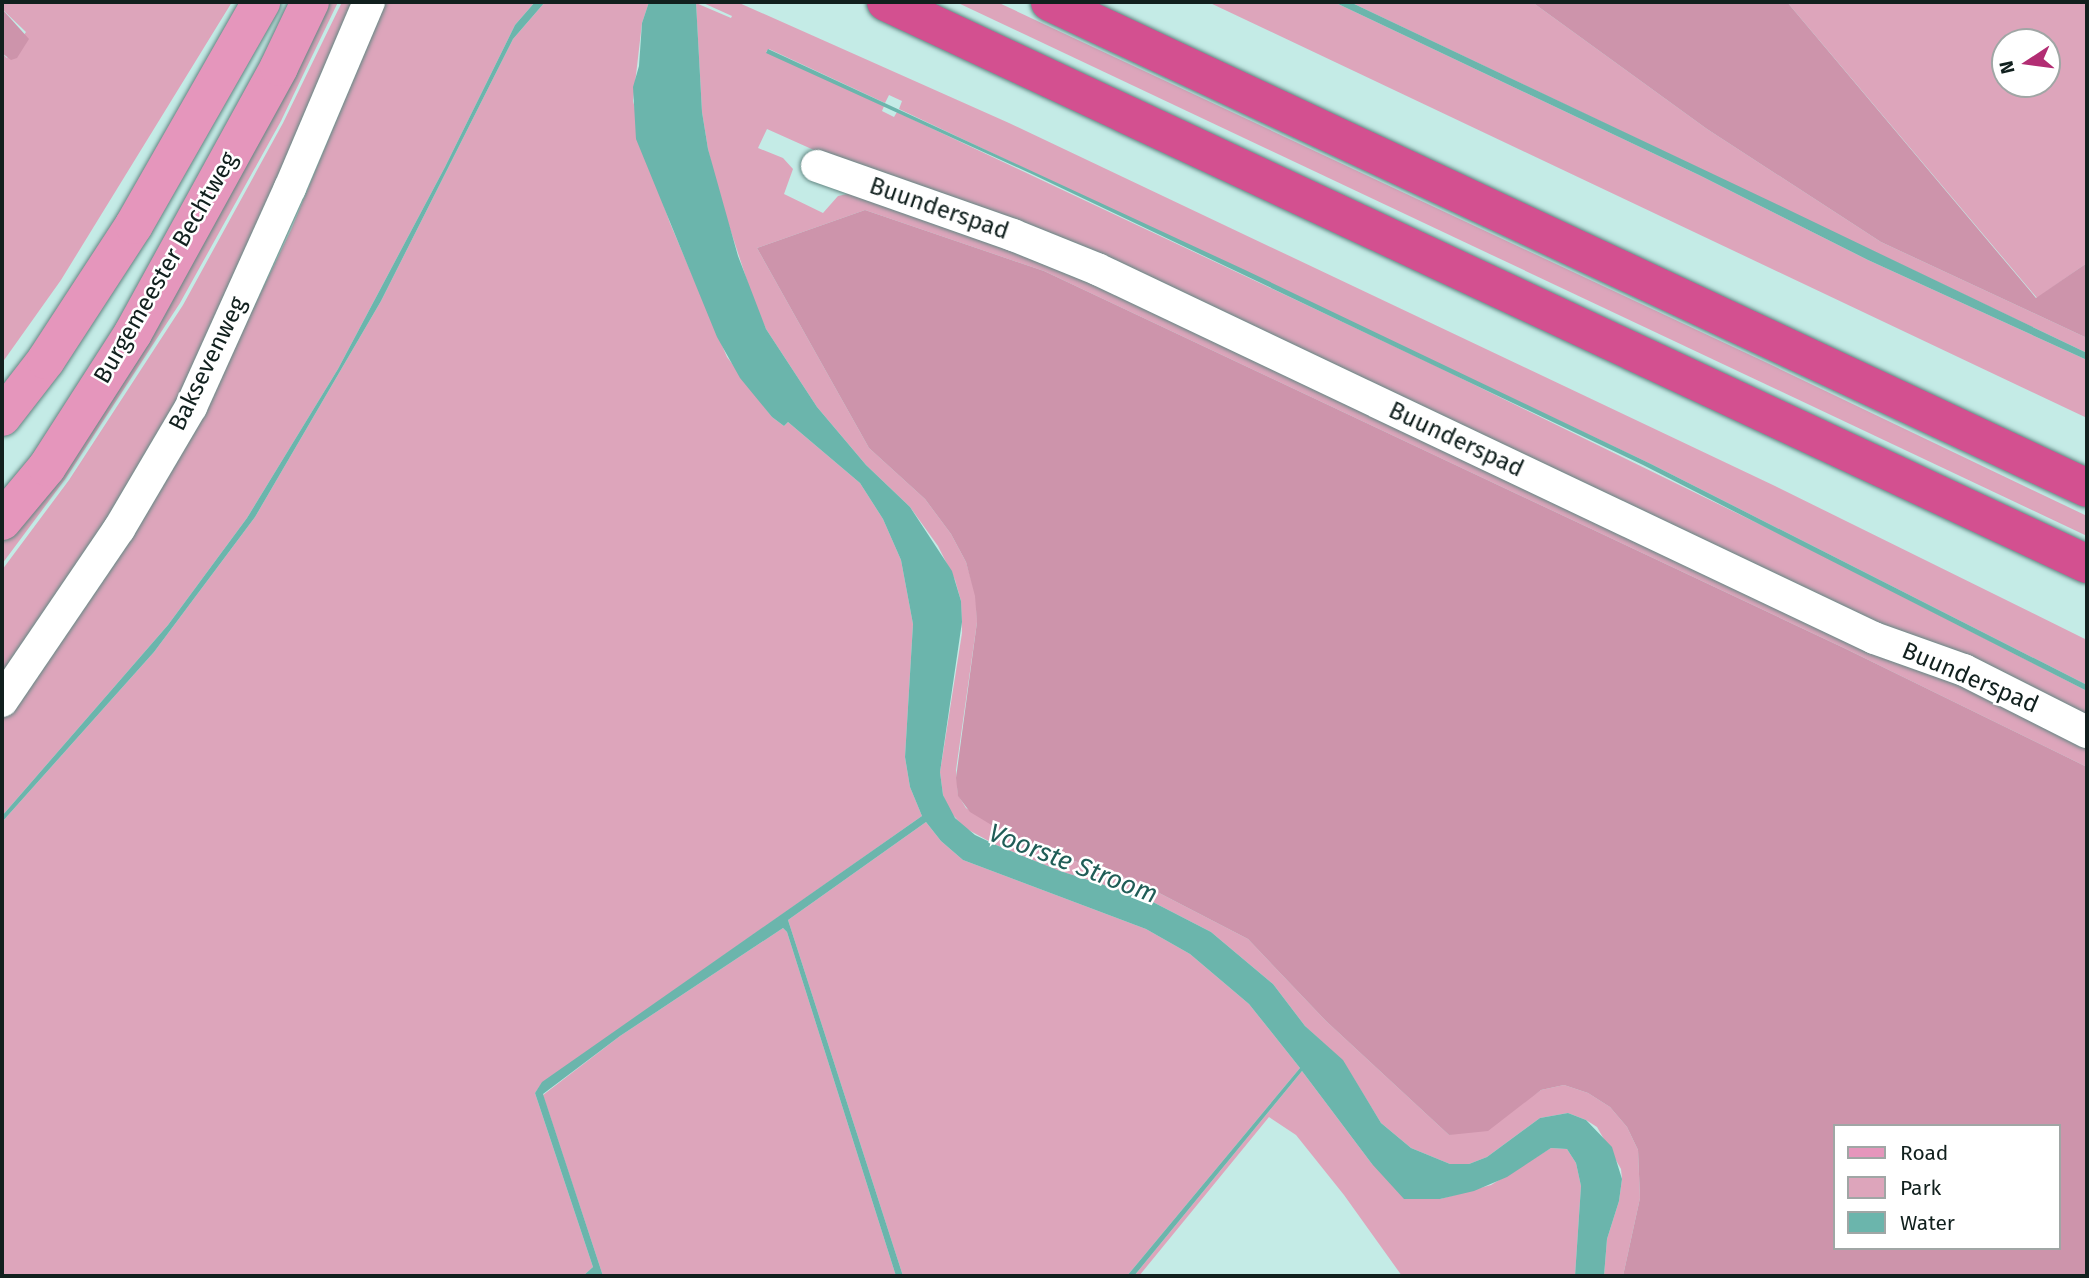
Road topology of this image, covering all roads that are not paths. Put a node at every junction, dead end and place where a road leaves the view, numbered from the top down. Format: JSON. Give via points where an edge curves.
{"nodes":[{"id":1,"x":261,"y":2,"type":"edge"},
{"id":2,"x":310,"y":2,"type":"edge"},
{"id":3,"x":369,"y":2,"type":"edge"},
{"id":4,"x":886,"y":2,"type":"edge"},
{"id":5,"x":1050,"y":2,"type":"edge"},
{"id":6,"x":817,"y":166,"type":"dead end"},
{"id":7,"x":2,"y":417,"type":"edge"},
{"id":8,"x":2087,"y":488,"type":"edge"},
{"id":9,"x":2,"y":521,"type":"edge"},
{"id":10,"x":2087,"y":564,"type":"edge"},
{"id":11,"x":2,"y":701,"type":"edge"},
{"id":12,"x":2087,"y":732,"type":"edge"}],
"edges":[{"from":1,"to":7,"type":"main road","name":"Burgemeester Bechtweg","via":[[134,225],[68,329]]},
{"from":2,"to":9,"type":"main road","name":"Burgemeester Bechtweg","via":[[133,333],[47,467]]},
{"from":3,"to":11,"type":"street","name":"Baksevenweg","via":[[191,407],[119,529]]},
{"from":4,"to":10,"type":"highway"},
{"from":5,"to":8,"type":"highway"},
{"from":6,"to":12,"type":"street","name":"Buunderspad","via":[[1013,235],[1097,270],[1874,638],[1964,670]]}]}
